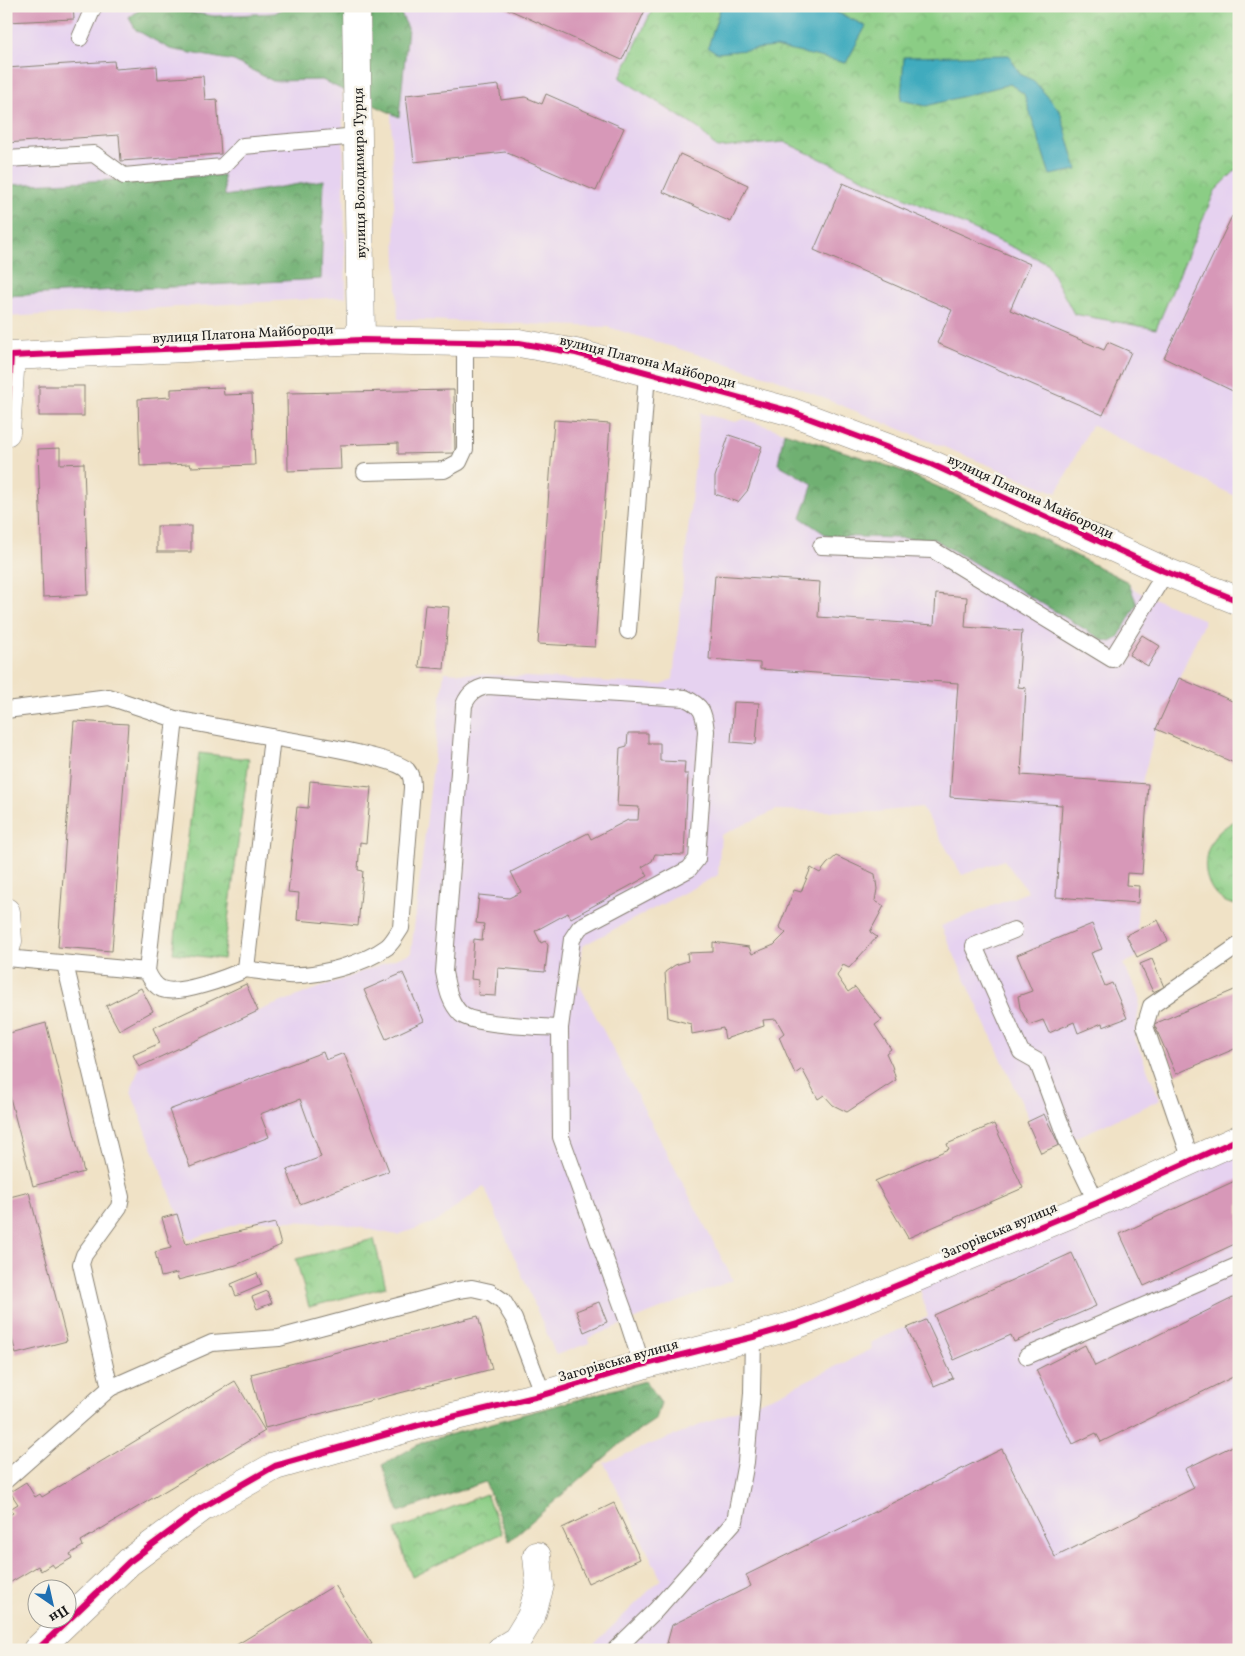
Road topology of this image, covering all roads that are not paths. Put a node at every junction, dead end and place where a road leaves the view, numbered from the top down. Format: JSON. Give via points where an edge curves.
{"nodes":[{"id":1,"x":94,"y":6,"type":"edge"},
{"id":2,"x":356,"y":6,"type":"edge"},
{"id":3,"x":80,"y":38,"type":"dead end"},
{"id":4,"x":358,"y":136,"type":"junction"},
{"id":5,"x":6,"y":159,"type":"edge"},
{"id":6,"x":361,"y":340,"type":"junction"},
{"id":7,"x":465,"y":342,"type":"junction"},
{"id":8,"x":8,"y":356,"type":"edge"},
{"id":9,"x":647,"y":373,"type":"junction"},
{"id":10,"x":6,"y":432,"type":"edge"},
{"id":11,"x":365,"y":472,"type":"dead end"},
{"id":12,"x":821,"y":546,"type":"dead end"},
{"id":13,"x":1164,"y":571,"type":"junction"},
{"id":14,"x":1239,"y":601,"type":"edge"},
{"id":15,"x":628,"y":630,"type":"dead end"},
{"id":16,"x":6,"y":710,"type":"edge"},
{"id":17,"x":175,"y":719,"type":"junction"},
{"id":18,"x":272,"y":737,"type":"junction"},
{"id":19,"x":6,"y":912,"type":"edge"},
{"id":20,"x":1014,"y":930,"type":"dead end"},
{"id":21,"x":1239,"y":945,"type":"edge"},
{"id":22,"x":6,"y":948,"type":"edge"},
{"id":23,"x":6,"y":958,"type":"edge"},
{"id":24,"x":65,"y":964,"type":"junction"},
{"id":25,"x":246,"y":969,"type":"junction"},
{"id":26,"x":147,"y":971,"type":"junction"},
{"id":27,"x":560,"y":1028,"type":"junction"},
{"id":28,"x":1239,"y":1139,"type":"edge"},
{"id":29,"x":1191,"y":1160,"type":"junction"},
{"id":30,"x":1097,"y":1203,"type":"junction"},
{"id":31,"x":1239,"y":1265,"type":"edge"},
{"id":32,"x":753,"y":1337,"type":"junction"},
{"id":33,"x":1027,"y":1356,"type":"dead end"},
{"id":34,"x":642,"y":1365,"type":"junction"},
{"id":35,"x":110,"y":1388,"type":"junction"},
{"id":36,"x":543,"y":1395,"type":"junction"},
{"id":37,"x":6,"y":1480,"type":"edge"},
{"id":38,"x":538,"y":1556,"type":"dead end"},
{"id":39,"x":37,"y":1650,"type":"edge"},
{"id":40,"x":501,"y":1650,"type":"edge"},
{"id":41,"x":615,"y":1650,"type":"edge"}],
"edges":[{"from":1,"to":3,"type":"lane"},
{"from":2,"to":4,"type":"street","name":"вулиця Володимира Турця"},
{"from":4,"to":5,"type":"lane","via":[[244,146],[222,167],[124,176],[94,154]]},
{"from":4,"to":6,"type":"street","name":"вулиця Володимира Турця"},
{"from":6,"to":7,"type":"street","name":"вулиця Платона Майбороди"},
{"from":6,"to":8,"type":"street","name":"вулиця Платона Майбороди"},
{"from":7,"to":9,"type":"street","name":"вулиця Платона Майбороди","via":[[519,344],[566,351]]},
{"from":7,"to":11,"type":"lane","via":[[465,449],[459,462],[444,470]]},
{"from":8,"to":10,"type":"street"},
{"from":9,"to":13,"type":"street","name":"вулиця Платона Майбороди","via":[[792,412],[931,464]]},
{"from":9,"to":15,"type":"lane"},
{"from":12,"to":13,"type":"lane","via":[[932,550],[1112,659],[1160,583]]},
{"from":13,"to":14,"type":"street","name":"вулиця Платона Майбороди"},
{"from":16,"to":17,"type":"lane","via":[[109,697]]},
{"from":17,"to":18,"type":"lane"},
{"from":17,"to":26,"type":"lane"},
{"from":18,"to":25,"type":"lane"},
{"from":18,"to":25,"type":"lane","via":[[371,756],[405,768],[411,776],[401,928],[387,946],[337,970],[290,975]]},
{"from":19,"to":22,"type":"street"},
{"from":20,"to":30,"type":"lane","via":[[974,946],[1021,1052],[1038,1061],[1068,1141]]},
{"from":21,"to":29,"type":"lane","via":[[1151,1006],[1145,1026]]},
{"from":23,"to":24,"type":"lane"},
{"from":24,"to":26,"type":"lane"},
{"from":24,"to":35,"type":"lane","via":[[122,1197],[81,1264]]},
{"from":25,"to":26,"type":"lane","via":[[222,980],[172,991],[160,989]]},
{"from":27,"to":27,"type":"lane","via":[[572,939],[580,927],[689,869],[698,859],[706,731],[704,715],[696,704],[685,698],[488,686],[467,696],[444,972],[448,994],[462,1015],[486,1022]]},
{"from":27,"to":34,"type":"lane","via":[[560,1137]]},
{"from":28,"to":29,"type":"street","name":"Загорівська вулиця"},
{"from":29,"to":30,"type":"street","name":"Загорівська вулиця"},
{"from":30,"to":32,"type":"street","name":"Загорівська вулиця","via":[[857,1302]]},
{"from":31,"to":33,"type":"lane"},
{"from":32,"to":34,"type":"street","name":"Загорівська вулиця"},
{"from":32,"to":41,"type":"lane","via":[[746,1462],[735,1521],[656,1610]]},
{"from":34,"to":36,"type":"street","name":"Загорівська вулиця"},
{"from":35,"to":36,"type":"lane","via":[[212,1343],[279,1338],[472,1288],[490,1292],[503,1301],[514,1319]]},
{"from":35,"to":37,"type":"lane"},
{"from":36,"to":39,"type":"street","name":"Загорівська вулиця","via":[[419,1425],[275,1466],[203,1506],[130,1562]]},
{"from":38,"to":40,"type":"street","via":[[540,1585],[531,1617],[516,1640]]}]}
